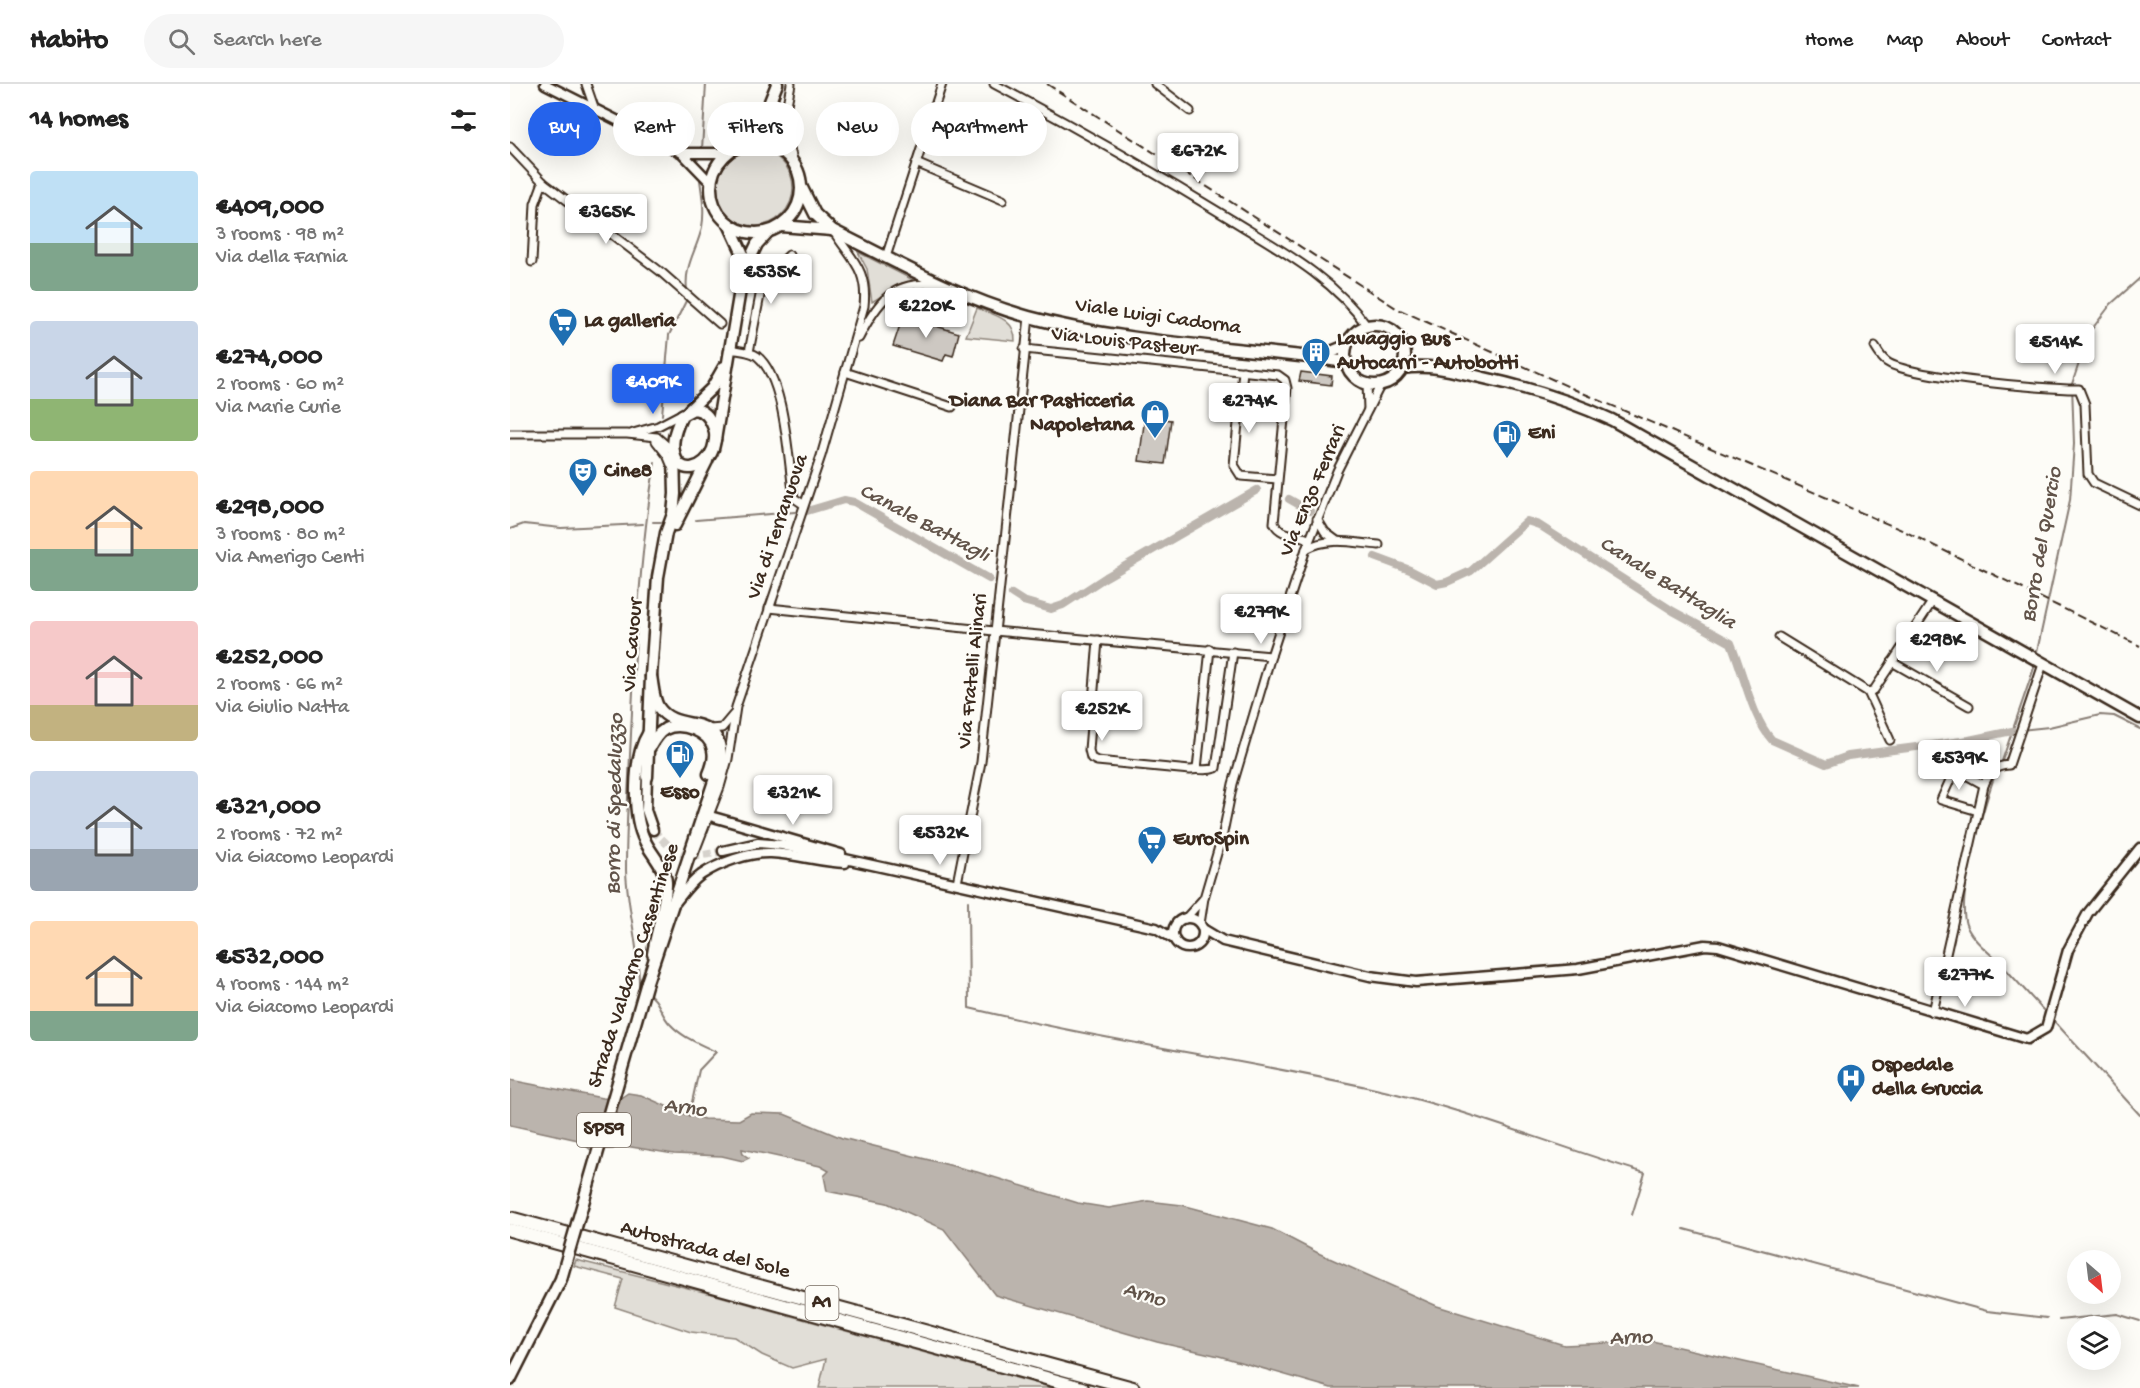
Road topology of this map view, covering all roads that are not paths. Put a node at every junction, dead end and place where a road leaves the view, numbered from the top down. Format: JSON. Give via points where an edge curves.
{"nodes":[{"id":1,"x":544,"y":84,"type":"edge"},
{"id":2,"x":586,"y":84,"type":"edge"},
{"id":3,"x":791,"y":84,"type":"edge"},
{"id":4,"x":942,"y":84,"type":"edge"},
{"id":5,"x":994,"y":84,"type":"edge"},
{"id":6,"x":1155,"y":84,"type":"edge"},
{"id":7,"x":776,"y":88,"type":"edge"},
{"id":8,"x":579,"y":102,"type":"edge"},
{"id":9,"x":592,"y":102,"type":"edge"},
{"id":10,"x":770,"y":102,"type":"edge"},
{"id":11,"x":1190,"y":111,"type":"dead end"},
{"id":12,"x":510,"y":147,"type":"edge"},
{"id":13,"x":685,"y":156,"type":"edge"},
{"id":14,"x":724,"y":156,"type":"edge"},
{"id":15,"x":788,"y":156,"type":"edge"},
{"id":16,"x":794,"y":163,"type":"junction"},
{"id":17,"x":916,"y":163,"type":"junction"},
{"id":18,"x":543,"y":182,"type":"junction"},
{"id":19,"x":711,"y":183,"type":"junction"},
{"id":20,"x":802,"y":188,"type":"junction"},
{"id":21,"x":1004,"y":200,"type":"dead end"},
{"id":22,"x":729,"y":224,"type":"junction"},
{"id":23,"x":781,"y":226,"type":"junction"},
{"id":24,"x":832,"y":230,"type":"junction"},
{"id":25,"x":770,"y":231,"type":"junction"},
{"id":26,"x":789,"y":255,"type":"dead end"},
{"id":27,"x":886,"y":257,"type":"junction"},
{"id":28,"x":532,"y":262,"type":"dead end"},
{"id":29,"x":741,"y":281,"type":"junction"},
{"id":30,"x":947,"y":286,"type":"junction"},
{"id":31,"x":1029,"y":317,"type":"junction"},
{"id":32,"x":720,"y":324,"type":"dead end"},
{"id":33,"x":1367,"y":326,"type":"junction"},
{"id":34,"x":1346,"y":346,"type":"junction"},
{"id":35,"x":1875,"y":347,"type":"dead end"},
{"id":36,"x":1024,"y":349,"type":"junction"},
{"id":37,"x":749,"y":352,"type":"junction"},
{"id":38,"x":1405,"y":352,"type":"junction"},
{"id":39,"x":729,"y":354,"type":"junction"},
{"id":40,"x":850,"y":356,"type":"junction"},
{"id":41,"x":1318,"y":357,"type":"junction"},
{"id":42,"x":1346,"y":362,"type":"junction"},
{"id":43,"x":1426,"y":365,"type":"junction"},
{"id":44,"x":1402,"y":368,"type":"junction"},
{"id":45,"x":1243,"y":371,"type":"junction"},
{"id":46,"x":845,"y":372,"type":"junction"},
{"id":47,"x":1367,"y":384,"type":"junction"},
{"id":48,"x":1381,"y":384,"type":"junction"},
{"id":49,"x":952,"y":406,"type":"dead end"},
{"id":50,"x":1368,"y":409,"type":"junction"},
{"id":51,"x":688,"y":411,"type":"junction"},
{"id":52,"x":510,"y":434,"type":"edge"},
{"id":53,"x":627,"y":434,"type":"junction"},
{"id":54,"x":648,"y":437,"type":"junction"},
{"id":55,"x":715,"y":440,"type":"junction"},
{"id":56,"x":674,"y":452,"type":"junction"},
{"id":57,"x":709,"y":458,"type":"junction"},
{"id":58,"x":674,"y":476,"type":"junction"},
{"id":59,"x":1277,"y":479,"type":"junction"},
{"id":60,"x":803,"y":504,"type":"junction"},
{"id":61,"x":2140,"y":505,"type":"edge"},
{"id":62,"x":1317,"y":519,"type":"junction"},
{"id":63,"x":1309,"y":539,"type":"junction"},
{"id":64,"x":1337,"y":541,"type":"junction"},
{"id":65,"x":1379,"y":545,"type":"dead end"},
{"id":66,"x":1306,"y":549,"type":"junction"},
{"id":67,"x":661,"y":558,"type":"junction"},
{"id":68,"x":1932,"y":602,"type":"junction"},
{"id":69,"x":769,"y":608,"type":"junction"},
{"id":70,"x":994,"y":631,"type":"junction"},
{"id":71,"x":1779,"y":637,"type":"dead end"},
{"id":72,"x":1098,"y":640,"type":"junction"},
{"id":73,"x":1210,"y":649,"type":"junction"},
{"id":74,"x":1233,"y":651,"type":"junction"},
{"id":75,"x":1270,"y":656,"type":"junction"},
{"id":76,"x":1892,"y":662,"type":"junction"},
{"id":77,"x":2043,"y":664,"type":"junction"},
{"id":78,"x":651,"y":676,"type":"junction"},
{"id":79,"x":1868,"y":692,"type":"junction"},
{"id":80,"x":1969,"y":706,"type":"dead end"},
{"id":81,"x":736,"y":707,"type":"junction"},
{"id":82,"x":2140,"y":718,"type":"edge"},
{"id":83,"x":710,"y":729,"type":"junction"},
{"id":84,"x":648,"y":734,"type":"junction"},
{"id":85,"x":1890,"y":740,"type":"dead end"},
{"id":86,"x":649,"y":747,"type":"junction"},
{"id":87,"x":1197,"y":769,"type":"junction"},
{"id":88,"x":647,"y":777,"type":"joint"},
{"id":89,"x":1984,"y":786,"type":"junction"},
{"id":90,"x":1978,"y":811,"type":"junction"},
{"id":91,"x":710,"y":816,"type":"junction"},
{"id":92,"x":653,"y":831,"type":"tunnel mouth"},
{"id":93,"x":2140,"y":848,"type":"edge"},
{"id":94,"x":723,"y":852,"type":"tunnel mouth"},
{"id":95,"x":866,"y":864,"type":"junction"},
{"id":96,"x":684,"y":875,"type":"junction"},
{"id":97,"x":957,"y":883,"type":"junction"},
{"id":98,"x":1204,"y":898,"type":"junction"},
{"id":99,"x":675,"y":902,"type":"junction"},
{"id":100,"x":1181,"y":921,"type":"junction"},
{"id":101,"x":1202,"y":927,"type":"junction"},
{"id":102,"x":1156,"y":928,"type":"junction"},
{"id":103,"x":1174,"y":939,"type":"junction"},
{"id":104,"x":1223,"y":941,"type":"junction"},
{"id":105,"x":1200,"y":943,"type":"junction"},
{"id":106,"x":652,"y":958,"type":"junction"},
{"id":107,"x":647,"y":982,"type":"junction"},
{"id":108,"x":1933,"y":1012,"type":"junction"},
{"id":109,"x":510,"y":1218,"type":"edge"},
{"id":110,"x":510,"y":1230,"type":"edge"},
{"id":111,"x":510,"y":1380,"type":"edge"},
{"id":112,"x":1082,"y":1388,"type":"edge"},
{"id":113,"x":1133,"y":1388,"type":"edge"}],
"edges":[{"from":1,"to":8,"type":"street"},
{"from":2,"to":9,"type":"street"},
{"from":3,"to":16,"type":"street","via":[[783,125]]},
{"from":4,"to":17,"type":"street"},
{"from":5,"to":33,"type":"street","via":[[1175,185],[1293,258],[1327,281]]},
{"from":6,"to":11,"type":"street"},
{"from":7,"to":10,"type":"main road"},
{"from":12,"to":18,"type":"street"},
{"from":13,"to":19,"type":"street"},
{"from":14,"to":19,"type":"main road"},
{"from":15,"to":16,"type":"main road"},
{"from":16,"to":20,"type":"main road"},
{"from":17,"to":21,"type":"street"},
{"from":17,"to":27,"type":"street"},
{"from":18,"to":28,"type":"street","via":[[535,204]]},
{"from":18,"to":32,"type":"street","via":[[661,272]]},
{"from":19,"to":22,"type":"main road","via":[[715,206]]},
{"from":20,"to":23,"type":"main road","via":[[796,210]]},
{"from":20,"to":24,"type":"main road","name":"Viale Luigi Cadorna","via":[[815,214]]},
{"from":22,"to":25,"type":"main road","via":[[748,233]]},
{"from":22,"to":29,"type":"main road","name":"Via Cavour","via":[[742,252]]},
{"from":23,"to":24,"type":"main road","name":"Viale Luigi Cadorna"},
{"from":23,"to":25,"type":"main road"},
{"from":24,"to":27,"type":"main road","name":"Viale Luigi Cadorna"},
{"from":24,"to":40,"type":"street","name":"Via di Terranuova","via":[[860,267],[865,285],[864,306]]},
{"from":25,"to":29,"type":"main road","name":"Via Cavour","via":[[757,244]]},
{"from":26,"to":37,"type":"street","via":[[763,280]]},
{"from":27,"to":30,"type":"main road","name":"Viale Luigi Cadorna"},
{"from":29,"to":39,"type":"main road","name":"Via Cavour"},
{"from":30,"to":31,"type":"main road","name":"Viale Luigi Cadorna"},
{"from":30,"to":40,"type":"street","name":"Via di Terranuova","via":[[910,284],[892,292],[879,304]]},
{"from":31,"to":36,"type":"street","name":"Via Fratelli Alinari"},
{"from":31,"to":41,"type":"main road","name":"Viale Luigi Cadorna","via":[[1109,335]]},
{"from":33,"to":34,"type":"main road","via":[[1351,337]]},
{"from":33,"to":38,"type":"main road","via":[[1387,327],[1396,333]]},
{"from":34,"to":41,"type":"main road","name":"Viale Luigi Cadorna"},
{"from":34,"to":42,"type":"main road"},
{"from":35,"to":61,"type":"street","via":[[1886,362],[1909,370],[2079,388],[2085,404],[2088,474],[2094,483]]},
{"from":36,"to":45,"type":"street","name":"Via Louis Pasteur"},
{"from":36,"to":70,"type":"street","name":"Via Fratelli Alinari"},
{"from":37,"to":39,"type":"street"},
{"from":37,"to":60,"type":"street","via":[[757,356],[776,386],[794,498]]},
{"from":38,"to":43,"type":"main road"},
{"from":38,"to":44,"type":"main road"},
{"from":39,"to":51,"type":"main road","name":"Via Cavour","via":[[712,388]]},
{"from":39,"to":55,"type":"main road","name":"Via Cavour"},
{"from":40,"to":46,"type":"street","name":"Via di Terranuova"},
{"from":41,"to":42,"type":"main road","name":"Viale Luigi Cadorna"},
{"from":42,"to":47,"type":"main road","via":[[1353,376]]},
{"from":43,"to":44,"type":"main road"},
{"from":43,"to":68,"type":"main road","via":[[1537,390],[1580,405],[1640,435]]},
{"from":44,"to":48,"type":"main road"},
{"from":45,"to":59,"type":"street","name":"Via Louis Pasteur","via":[[1278,375],[1285,380]]},
{"from":45,"to":59,"type":"street","via":[[1234,465],[1241,476]]},
{"from":46,"to":49,"type":"street"},
{"from":46,"to":60,"type":"street","name":"Via di Terranuova"},
{"from":47,"to":48,"type":"main road"},
{"from":47,"to":50,"type":"street"},
{"from":48,"to":50,"type":"street","name":"Via Enzo Ferrari"},
{"from":50,"to":62,"type":"street","name":"Via Enzo Ferrari"},
{"from":51,"to":53,"type":"street","via":[[658,426]]},
{"from":51,"to":55,"type":"main road","via":[[701,411],[708,416]]},
{"from":51,"to":56,"type":"main road","name":"Via Cavour","via":[[677,428]]},
{"from":52,"to":53,"type":"street"},
{"from":53,"to":54,"type":"street"},
{"from":54,"to":56,"type":"street","via":[[657,437]]},
{"from":54,"to":58,"type":"street","via":[[661,445]]},
{"from":55,"to":57,"type":"main road","name":"Via Cavour"},
{"from":56,"to":57,"type":"main road","via":[[680,464],[689,468],[698,467]]},
{"from":56,"to":58,"type":"main road","name":"Via Cavour"},
{"from":57,"to":67,"type":"main road","name":"Via Cavour"},
{"from":58,"to":67,"type":"main road","name":"Via Cavour","via":[[673,514]]},
{"from":59,"to":63,"type":"street","name":"Via Louis Pasteur","via":[[1273,518],[1276,529]]},
{"from":60,"to":69,"type":"street","name":"Via di Terranuova"},
{"from":62,"to":63,"type":"street","name":"Via Enzo Ferrari"},
{"from":62,"to":64,"type":"street"},
{"from":63,"to":66,"type":"street","name":"Via Enzo Ferrari"},
{"from":64,"to":65,"type":"street"},
{"from":64,"to":66,"type":"street","via":[[1317,542]]},
{"from":66,"to":75,"type":"street","name":"Via Enzo Ferrari"},
{"from":67,"to":78,"type":"main road","name":"Via Cavour"},
{"from":68,"to":76,"type":"street"},
{"from":68,"to":77,"type":"main road"},
{"from":69,"to":70,"type":"street"},
{"from":69,"to":81,"type":"street","name":"Via di Terranuova"},
{"from":70,"to":72,"type":"street"},
{"from":70,"to":97,"type":"street","name":"Via Fratelli Alinari","via":[[981,762]]},
{"from":71,"to":79,"type":"street"},
{"from":72,"to":73,"type":"street"},
{"from":72,"to":87,"type":"street","via":[[1091,758]]},
{"from":73,"to":74,"type":"street"},
{"from":73,"to":87,"type":"street"},
{"from":74,"to":75,"type":"street"},
{"from":74,"to":87,"type":"street","via":[[1216,768]]},
{"from":75,"to":98,"type":"street","name":"Via Enzo Ferrari"},
{"from":76,"to":79,"type":"street","via":[[1874,690]]},
{"from":76,"to":80,"type":"street"},
{"from":77,"to":82,"type":"main road"},
{"from":77,"to":89,"type":"street","via":[[2008,765],[1997,766],[1990,772]]},
{"from":78,"to":83,"type":"main road","via":[[660,709],[668,716]]},
{"from":78,"to":84,"type":"main road","name":"Via Cavour"},
{"from":79,"to":85,"type":"street"},
{"from":81,"to":83,"type":"street","name":"Via di Terranuova","via":[[722,728]]},
{"from":81,"to":91,"type":"street","name":"Via di Terranuova","via":[[728,759]]},
{"from":83,"to":96,"type":"main road","name":"Strada Valdarno Casentinese","number":"SP59","via":[[721,746],[721,760]]},
{"from":84,"to":86,"type":"main road","name":"Via Cavour"},
{"from":84,"to":106,"type":"main road","name":"Via Cavour","via":[[642,744],[637,812],[643,837],[666,879]]},
{"from":86,"to":88,"type":"main road","name":"Via Cavour"},
{"from":86,"to":106,"type":"main road","via":[[657,735],[676,727],[697,731],[713,750],[713,763]]},
{"from":88,"to":92,"type":"street","via":[[646,810]]},
{"from":89,"to":90,"type":"street"},
{"from":89,"to":90,"type":"street","via":[[1955,769],[1941,800]]},
{"from":90,"to":108,"type":"street"},
{"from":91,"to":95,"type":"street","via":[[829,849]]},
{"from":91,"to":96,"type":"street","name":"Via di Terranuova"},
{"from":93,"to":108,"type":"street","via":[[2088,913],[2068,950],[2046,1028],[2027,1039]]},
{"from":94,"to":95,"type":"street","via":[[758,843],[782,845]]},
{"from":95,"to":97,"type":"street"},
{"from":95,"to":99,"type":"street","via":[[752,854],[699,876]]},
{"from":96,"to":99,"type":"main road","name":"Strada Valdarno Casentinese","number":"SP59"},
{"from":97,"to":102,"type":"street"},
{"from":98,"to":100,"type":"street"},
{"from":98,"to":101,"type":"street","name":"Via Enzo Ferrari"},
{"from":99,"to":107,"type":"main road","name":"Strada Valdarno Casentinese","number":"SP59"},
{"from":100,"to":101,"type":"street","via":[[1194,919]]},
{"from":100,"to":102,"type":"street"},
{"from":100,"to":103,"type":"street","via":[[1173,930]]},
{"from":101,"to":104,"type":"street"},
{"from":101,"to":105,"type":"street"},
{"from":102,"to":103,"type":"street"},
{"from":103,"to":105,"type":"street","via":[[1184,948]]},
{"from":104,"to":105,"type":"street"},
{"from":104,"to":108,"type":"street","via":[[1370,976],[1416,982],[1578,969],[1705,945],[1718,946]]},
{"from":106,"to":107,"type":"main road","name":"Via Cavour"},
{"from":107,"to":111,"type":"main road","name":"Strada Valdarno Casentinese","number":"SP59","bridge":true,"via":[[561,1279]]},
{"from":109,"to":113,"type":"highway","name":"Autostrada del Sole","number":"A1"},
{"from":110,"to":112,"type":"highway","name":"Autostrada del Sole","number":"A1"}]}
